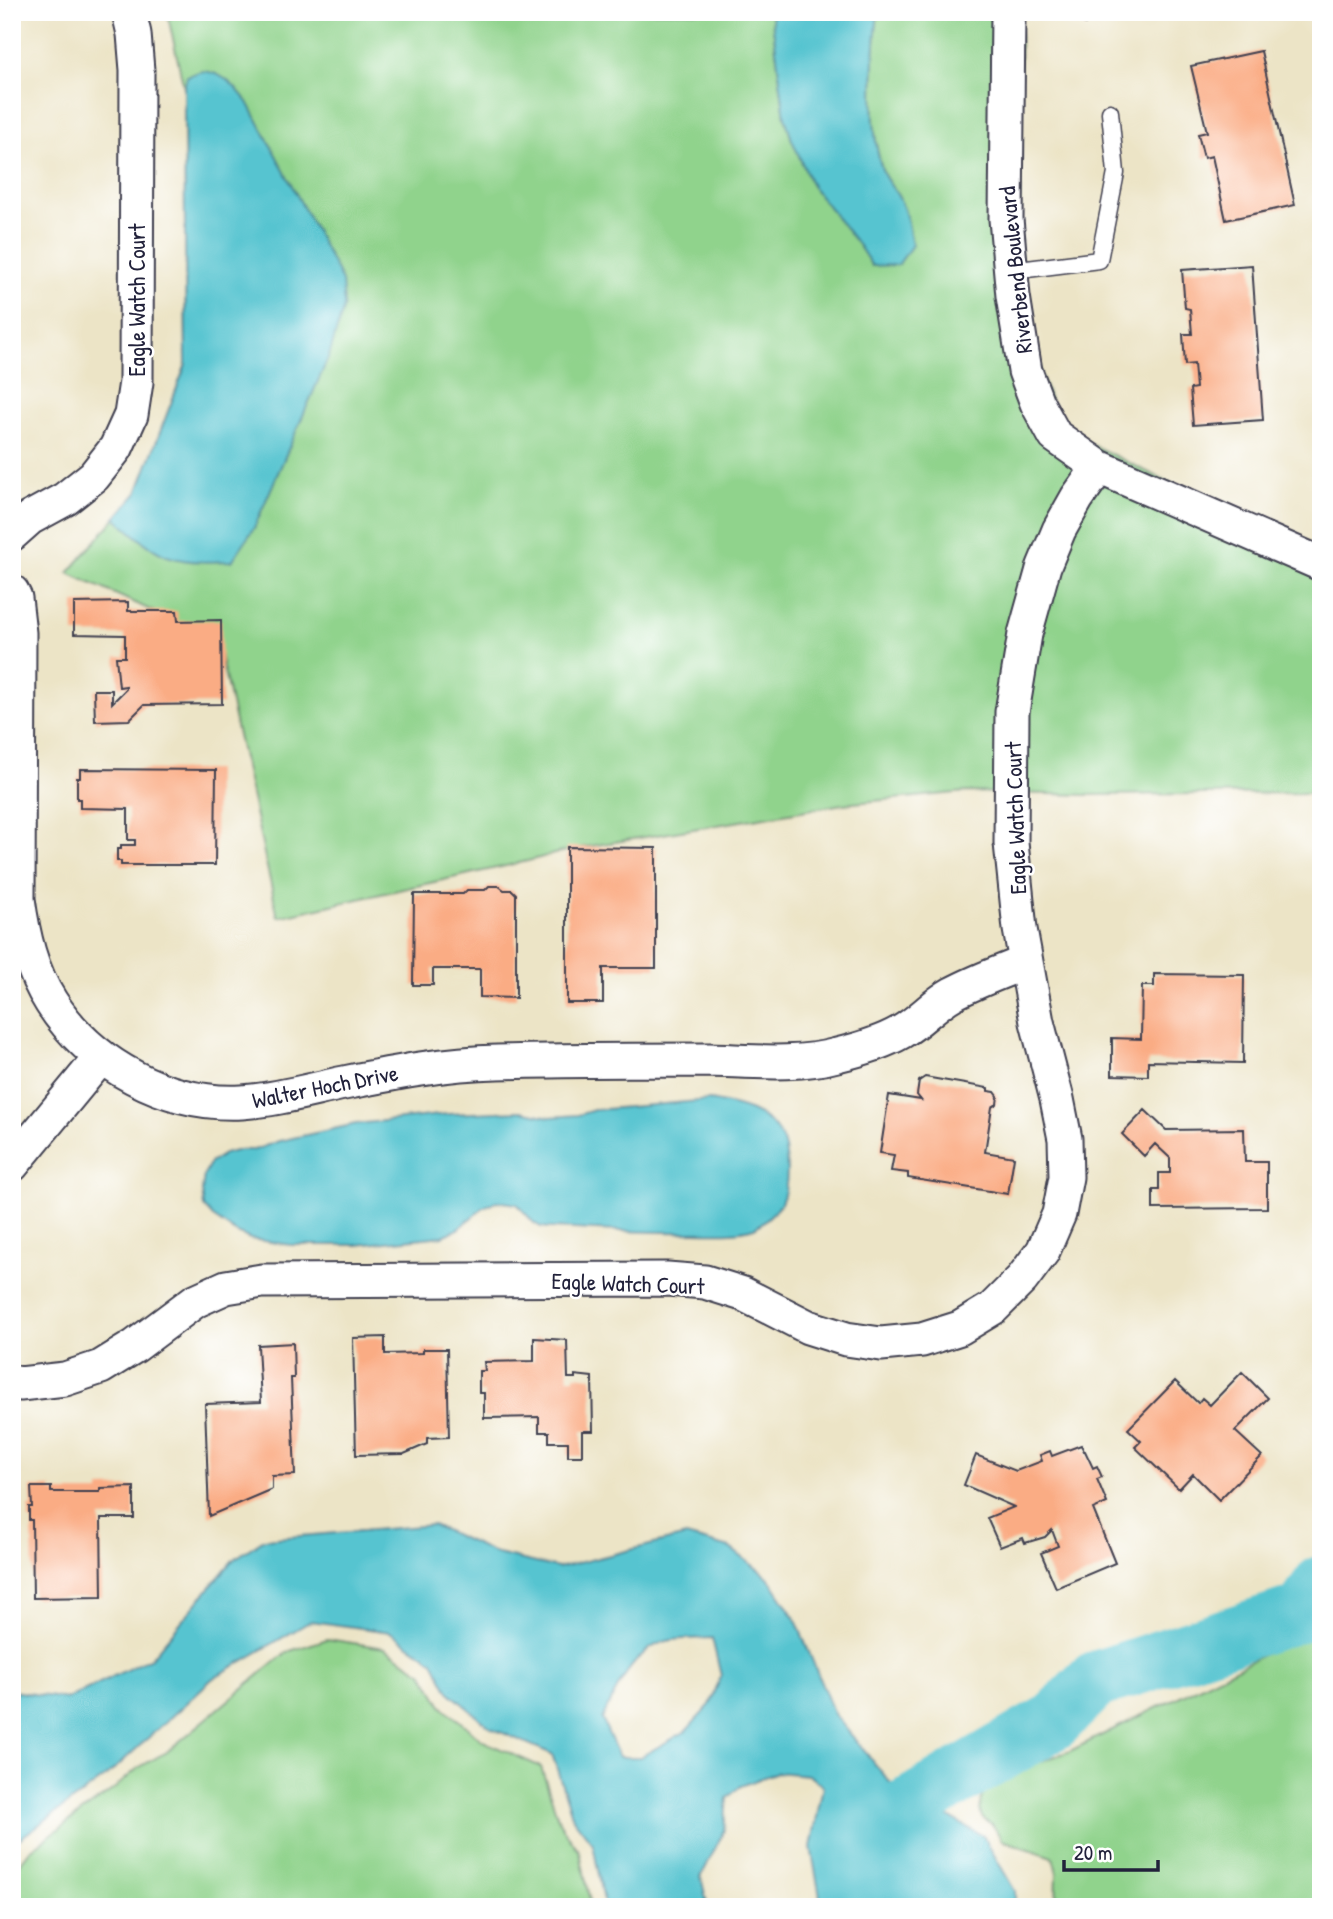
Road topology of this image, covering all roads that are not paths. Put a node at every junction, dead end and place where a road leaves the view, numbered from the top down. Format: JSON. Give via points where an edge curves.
{"nodes":[{"id":1,"x":129,"y":12,"type":"edge"},
{"id":2,"x":1008,"y":12,"type":"edge"},
{"id":3,"x":1110,"y":112,"type":"dead end"},
{"id":4,"x":1010,"y":271,"type":"junction"},
{"id":5,"x":1099,"y":467,"type":"junction"},
{"id":6,"x":12,"y":534,"type":"edge"},
{"id":7,"x":1321,"y":564,"type":"edge"},
{"id":8,"x":12,"y":592,"type":"edge"},
{"id":9,"x":1026,"y":962,"type":"junction"},
{"id":10,"x":101,"y":1056,"type":"junction"},
{"id":11,"x":12,"y":1165,"type":"edge"},
{"id":12,"x":12,"y":1382,"type":"edge"}],
"edges":[{"from":1,"to":6,"type":"street","name":"Eagle Watch Court","via":[[137,70],[136,382],[131,415],[116,448],[94,476]]},
{"from":2,"to":4,"type":"street","name":"Riverbend Boulevard","via":[[1006,219]]},
{"from":3,"to":4,"type":"lane","via":[[1116,173],[1099,260]]},
{"from":4,"to":5,"type":"street","name":"Riverbend Boulevard","via":[[1025,371],[1037,403],[1055,436]]},
{"from":5,"to":7,"type":"street","name":"Riverbend Boulevard"},
{"from":5,"to":9,"type":"street","name":"Eagle Watch Court","via":[[1059,530],[1044,566],[1025,634],[1012,712],[1010,843]]},
{"from":8,"to":10,"type":"street","name":"Walter Hoch Drive","via":[[19,633],[18,899],[23,936],[51,1002]]},
{"from":9,"to":10,"type":"street","name":"Walter Hoch Drive","via":[[949,996],[902,1032],[832,1056],[794,1061],[484,1062],[400,1071],[241,1102],[167,1091]]},
{"from":9,"to":12,"type":"street","name":"Eagle Watch Court","via":[[1058,1099],[1066,1177],[1059,1214],[1043,1251],[993,1308],[960,1328],[922,1340],[881,1345],[808,1327],[743,1294],[705,1282],[667,1279],[262,1281],[226,1287],[195,1301],[101,1367],[65,1379]]},
{"from":10,"to":11,"type":"street"}]}
